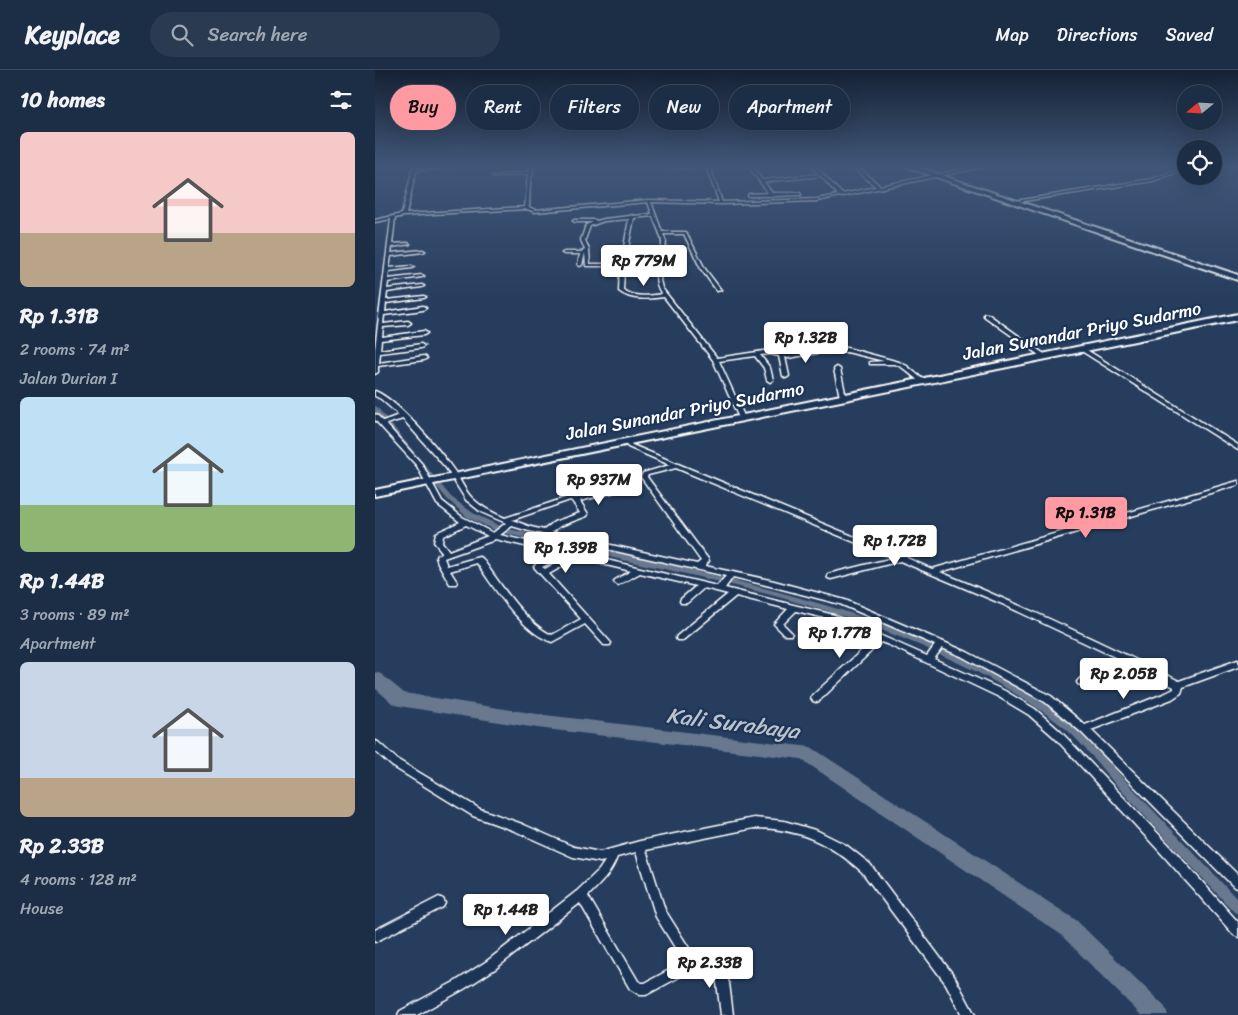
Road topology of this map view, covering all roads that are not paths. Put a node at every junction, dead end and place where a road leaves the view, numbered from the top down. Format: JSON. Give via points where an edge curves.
{"nodes":[{"id":1,"x":405,"y":211,"type":"edge"},
{"id":2,"x":469,"y":211,"type":"edge"},
{"id":3,"x":653,"y":211,"type":"edge"},
{"id":4,"x":1043,"y":211,"type":"edge"},
{"id":5,"x":1046,"y":211,"type":"edge"},
{"id":6,"x":404,"y":215,"type":"junction"},
{"id":7,"x":655,"y":215,"type":"junction"},
{"id":8,"x":632,"y":216,"type":"junction"},
{"id":9,"x":393,"y":218,"type":"junction"},
{"id":10,"x":375,"y":221,"type":"edge"},
{"id":11,"x":575,"y":221,"type":"dead end"},
{"id":12,"x":594,"y":222,"type":"junction"},
{"id":13,"x":662,"y":233,"type":"junction"},
{"id":14,"x":408,"y":244,"type":"dead end"},
{"id":15,"x":390,"y":246,"type":"junction"},
{"id":16,"x":587,"y":250,"type":"junction"},
{"id":17,"x":423,"y":251,"type":"dead end"},
{"id":18,"x":564,"y":253,"type":"dead end"},
{"id":19,"x":582,"y":253,"type":"junction"},
{"id":20,"x":389,"y":255,"type":"junction"},
{"id":21,"x":580,"y":265,"type":"dead end"},
{"id":22,"x":623,"y":265,"type":"junction"},
{"id":23,"x":412,"y":267,"type":"dead end"},
{"id":24,"x":387,"y":270,"type":"junction"},
{"id":25,"x":422,"y":276,"type":"dead end"},
{"id":26,"x":1238,"y":277,"type":"edge"},
{"id":27,"x":386,"y":280,"type":"junction"},
{"id":28,"x":422,"y":286,"type":"dead end"},
{"id":29,"x":719,"y":290,"type":"dead end"},
{"id":30,"x":385,"y":291,"type":"junction"},
{"id":31,"x":665,"y":295,"type":"junction"},
{"id":32,"x":424,"y":297,"type":"dead end"},
{"id":33,"x":383,"y":302,"type":"junction"},
{"id":34,"x":423,"y":308,"type":"dead end"},
{"id":35,"x":382,"y":314,"type":"junction"},
{"id":36,"x":986,"y":315,"type":"dead end"},
{"id":37,"x":1238,"y":318,"type":"edge"},
{"id":38,"x":408,"y":323,"type":"dead end"},
{"id":39,"x":380,"y":326,"type":"junction"},
{"id":40,"x":424,"y":333,"type":"dead end"},
{"id":41,"x":379,"y":339,"type":"junction"},
{"id":42,"x":421,"y":346,"type":"dead end"},
{"id":43,"x":1082,"y":349,"type":"junction"},
{"id":44,"x":847,"y":350,"type":"junction"},
{"id":45,"x":377,"y":352,"type":"junction"},
{"id":46,"x":756,"y":354,"type":"junction"},
{"id":47,"x":783,"y":356,"type":"junction"},
{"id":48,"x":1045,"y":357,"type":"junction"},
{"id":49,"x":424,"y":358,"type":"dead end"},
{"id":50,"x":717,"y":360,"type":"junction"},
{"id":51,"x":845,"y":360,"type":"dead end"},
{"id":52,"x":872,"y":363,"type":"dead end"},
{"id":53,"x":897,"y":363,"type":"junction"},
{"id":54,"x":375,"y":369,"type":"edge"},
{"id":55,"x":837,"y":369,"type":"dead end"},
{"id":56,"x":786,"y":376,"type":"dead end"},
{"id":57,"x":770,"y":380,"type":"dead end"},
{"id":58,"x":922,"y":381,"type":"junction"},
{"id":59,"x":375,"y":393,"type":"edge"},
{"id":60,"x":843,"y":397,"type":"junction"},
{"id":61,"x":375,"y":416,"type":"edge"},
{"id":62,"x":401,"y":417,"type":"junction"},
{"id":63,"x":742,"y":418,"type":"junction"},
{"id":64,"x":385,"y":423,"type":"junction"},
{"id":65,"x":626,"y":441,"type":"junction"},
{"id":66,"x":1238,"y":448,"type":"edge"},
{"id":67,"x":677,"y":465,"type":"junction"},
{"id":68,"x":452,"y":476,"type":"junction"},
{"id":69,"x":429,"y":481,"type":"junction"},
{"id":70,"x":1238,"y":482,"type":"edge"},
{"id":71,"x":617,"y":490,"type":"dead end"},
{"id":72,"x":375,"y":493,"type":"edge"},
{"id":73,"x":576,"y":500,"type":"junction"},
{"id":74,"x":465,"y":523,"type":"junction"},
{"id":75,"x":507,"y":523,"type":"junction"},
{"id":76,"x":545,"y":533,"type":"junction"},
{"id":77,"x":495,"y":535,"type":"junction"},
{"id":78,"x":586,"y":543,"type":"junction"},
{"id":79,"x":563,"y":552,"type":"junction"},
{"id":80,"x":448,"y":554,"type":"junction"},
{"id":81,"x":577,"y":554,"type":"junction"},
{"id":82,"x":903,"y":558,"type":"junction"},
{"id":83,"x":699,"y":567,"type":"junction"},
{"id":84,"x":447,"y":569,"type":"junction"},
{"id":85,"x":639,"y":570,"type":"junction"},
{"id":86,"x":933,"y":571,"type":"junction"},
{"id":87,"x":544,"y":573,"type":"junction"},
{"id":88,"x":730,"y":576,"type":"junction"},
{"id":89,"x":831,"y":576,"type":"dead end"},
{"id":90,"x":453,"y":582,"type":"dead end"},
{"id":91,"x":618,"y":582,"type":"dead end"},
{"id":92,"x":703,"y":585,"type":"junction"},
{"id":93,"x":720,"y":588,"type":"junction"},
{"id":94,"x":735,"y":594,"type":"junction"},
{"id":95,"x":684,"y":601,"type":"dead end"},
{"id":96,"x":794,"y":608,"type":"junction"},
{"id":97,"x":586,"y":620,"type":"junction"},
{"id":98,"x":788,"y":633,"type":"dead end"},
{"id":99,"x":680,"y":638,"type":"dead end"},
{"id":100,"x":880,"y":638,"type":"junction"},
{"id":101,"x":607,"y":643,"type":"dead end"},
{"id":102,"x":939,"y":645,"type":"junction"},
{"id":103,"x":930,"y":659,"type":"junction"},
{"id":104,"x":1127,"y":659,"type":"junction"},
{"id":105,"x":1238,"y":663,"type":"edge"},
{"id":106,"x":1081,"y":682,"type":"dead end"},
{"id":107,"x":1179,"y":685,"type":"junction"},
{"id":108,"x":816,"y":698,"type":"dead end"},
{"id":109,"x":1084,"y":728,"type":"junction"},
{"id":110,"x":375,"y":745,"type":"edge"},
{"id":111,"x":640,"y":846,"type":"junction"},
{"id":112,"x":612,"y":854,"type":"junction"},
{"id":113,"x":1238,"y":883,"type":"edge"},
{"id":114,"x":581,"y":895,"type":"junction"},
{"id":115,"x":439,"y":903,"type":"dead end"},
{"id":116,"x":1238,"y":931,"type":"edge"},
{"id":117,"x":375,"y":936,"type":"edge"},
{"id":118,"x":690,"y":963,"type":"junction"},
{"id":119,"x":404,"y":1015,"type":"edge"},
{"id":120,"x":727,"y":1015,"type":"edge"},
{"id":121,"x":969,"y":1015,"type":"edge"}],
"edges":[{"from":1,"to":6,"type":"street"},
{"from":2,"to":6,"type":"street"},
{"from":3,"to":7,"type":"street"},
{"from":4,"to":26,"type":"highway"},
{"from":5,"to":26,"type":"highway"},
{"from":6,"to":9,"type":"street"},
{"from":7,"to":8,"type":"street"},
{"from":7,"to":13,"type":"street"},
{"from":8,"to":12,"type":"street"},
{"from":8,"to":22,"type":"street"},
{"from":9,"to":10,"type":"street"},
{"from":9,"to":15,"type":"street"},
{"from":11,"to":12,"type":"street"},
{"from":12,"to":16,"type":"street","via":[[587,227],[583,240]]},
{"from":13,"to":29,"type":"street","via":[[685,233],[703,269]]},
{"from":13,"to":31,"type":"street","via":[[664,251],[658,280]]},
{"from":14,"to":15,"type":"street"},
{"from":15,"to":20,"type":"street"},
{"from":16,"to":19,"type":"street"},
{"from":16,"to":22,"type":"street","via":[[588,265]]},
{"from":17,"to":20,"type":"street"},
{"from":18,"to":19,"type":"street"},
{"from":19,"to":21,"type":"street"},
{"from":20,"to":24,"type":"street"},
{"from":22,"to":31,"type":"street","via":[[622,292],[646,297]]},
{"from":23,"to":24,"type":"street"},
{"from":24,"to":27,"type":"street"},
{"from":25,"to":27,"type":"street"},
{"from":27,"to":30,"type":"street"},
{"from":28,"to":30,"type":"street"},
{"from":30,"to":33,"type":"street"},
{"from":31,"to":50,"type":"street"},
{"from":32,"to":33,"type":"street"},
{"from":33,"to":35,"type":"street"},
{"from":34,"to":35,"type":"street"},
{"from":35,"to":39,"type":"street"},
{"from":36,"to":48,"type":"street"},
{"from":37,"to":43,"type":"highway","name":"Jalan Sunandar Priyo Sudarmo"},
{"from":38,"to":39,"type":"street"},
{"from":39,"to":41,"type":"street"},
{"from":40,"to":41,"type":"street"},
{"from":41,"to":45,"type":"street"},
{"from":42,"to":45,"type":"street"},
{"from":43,"to":48,"type":"highway","name":"Jalan Sunandar Priyo Sudarmo"},
{"from":43,"to":66,"type":"street"},
{"from":44,"to":47,"type":"street"},
{"from":44,"to":51,"type":"street"},
{"from":44,"to":53,"type":"street"},
{"from":45,"to":54,"type":"street"},
{"from":46,"to":47,"type":"street","via":[[772,352]]},
{"from":46,"to":50,"type":"street"},
{"from":46,"to":57,"type":"street","via":[[767,368]]},
{"from":47,"to":56,"type":"street"},
{"from":48,"to":58,"type":"highway","name":"Jalan Sunandar Priyo Sudarmo"},
{"from":49,"to":54,"type":"street"},
{"from":50,"to":63,"type":"street"},
{"from":52,"to":53,"type":"street"},
{"from":53,"to":58,"type":"street"},
{"from":55,"to":60,"type":"street"},
{"from":58,"to":60,"type":"highway","name":"Jalan Sunandar Priyo Sudarmo"},
{"from":59,"to":62,"type":"street","via":[[393,405]]},
{"from":60,"to":63,"type":"highway","name":"Jalan Sunandar Priyo Sudarmo"},
{"from":61,"to":64,"type":"street"},
{"from":62,"to":64,"type":"street"},
{"from":62,"to":68,"type":"street"},
{"from":63,"to":65,"type":"highway","name":"Jalan Sunandar Priyo Sudarmo"},
{"from":64,"to":69,"type":"street"},
{"from":65,"to":67,"type":"street","via":[[630,446]]},
{"from":65,"to":68,"type":"highway","name":"Jalan Sunandar Priyo Sudarmo"},
{"from":67,"to":82,"type":"street"},
{"from":67,"to":83,"type":"street","via":[[644,477],[705,561]]},
{"from":68,"to":69,"type":"highway","name":"Jalan Sunandar Priyo Sudarmo"},
{"from":68,"to":75,"type":"street","via":[[469,500]]},
{"from":69,"to":72,"type":"highway","name":"Jalan Sunandar Priyo Sudarmo"},
{"from":69,"to":74,"type":"street","via":[[439,502]]},
{"from":70,"to":86,"type":"street"},
{"from":71,"to":73,"type":"street"},
{"from":73,"to":75,"type":"street","via":[[570,498]]},
{"from":73,"to":76,"type":"street","via":[[586,517],[557,524]]},
{"from":74,"to":77,"type":"street"},
{"from":74,"to":80,"type":"street","via":[[439,535],[438,542]]},
{"from":75,"to":76,"type":"street"},
{"from":75,"to":77,"type":"street"},
{"from":76,"to":78,"type":"street"},
{"from":77,"to":79,"type":"street"},
{"from":77,"to":80,"type":"street"},
{"from":78,"to":81,"type":"street"},
{"from":78,"to":83,"type":"street"},
{"from":79,"to":81,"type":"street"},
{"from":79,"to":87,"type":"street","via":[[538,566]]},
{"from":80,"to":84,"type":"street","via":[[439,559]]},
{"from":81,"to":85,"type":"street"},
{"from":81,"to":87,"type":"street"},
{"from":82,"to":86,"type":"street"},
{"from":82,"to":89,"type":"street"},
{"from":83,"to":88,"type":"street"},
{"from":84,"to":90,"type":"street"},
{"from":84,"to":97,"type":"street","via":[[479,560],[504,597],[551,639]]},
{"from":85,"to":91,"type":"street"},
{"from":85,"to":92,"type":"street"},
{"from":86,"to":104,"type":"street"},
{"from":87,"to":97,"type":"street"},
{"from":88,"to":93,"type":"street"},
{"from":88,"to":102,"type":"street","via":[[843,602]]},
{"from":92,"to":93,"type":"street"},
{"from":92,"to":95,"type":"street"},
{"from":93,"to":94,"type":"street"},
{"from":94,"to":96,"type":"street"},
{"from":94,"to":99,"type":"street"},
{"from":96,"to":98,"type":"street","via":[[778,624]]},
{"from":96,"to":100,"type":"street","via":[[831,617]]},
{"from":97,"to":101,"type":"street"},
{"from":100,"to":103,"type":"street"},
{"from":100,"to":108,"type":"street"},
{"from":102,"to":103,"type":"street"},
{"from":102,"to":109,"type":"street","via":[[1048,699]]},
{"from":103,"to":116,"type":"street","via":[[1033,712],[1165,848]]},
{"from":104,"to":106,"type":"street"},
{"from":104,"to":107,"type":"street"},
{"from":105,"to":107,"type":"street"},
{"from":107,"to":109,"type":"street","via":[[1178,690],[1169,696]]},
{"from":109,"to":113,"type":"street"},
{"from":110,"to":112,"type":"street","via":[[395,763],[477,813],[573,852],[600,857]]},
{"from":111,"to":112,"type":"street"},
{"from":111,"to":118,"type":"street","via":[[660,914]]},
{"from":111,"to":121,"type":"street","via":[[772,822],[837,844],[866,868],[950,980]]},
{"from":112,"to":114,"type":"street","via":[[603,874]]},
{"from":114,"to":118,"type":"street","via":[[639,989],[646,989]]},
{"from":114,"to":119,"type":"street","via":[[483,970]]},
{"from":115,"to":117,"type":"street"},
{"from":118,"to":120,"type":"street","via":[[706,958],[715,961],[723,983]]}]}
